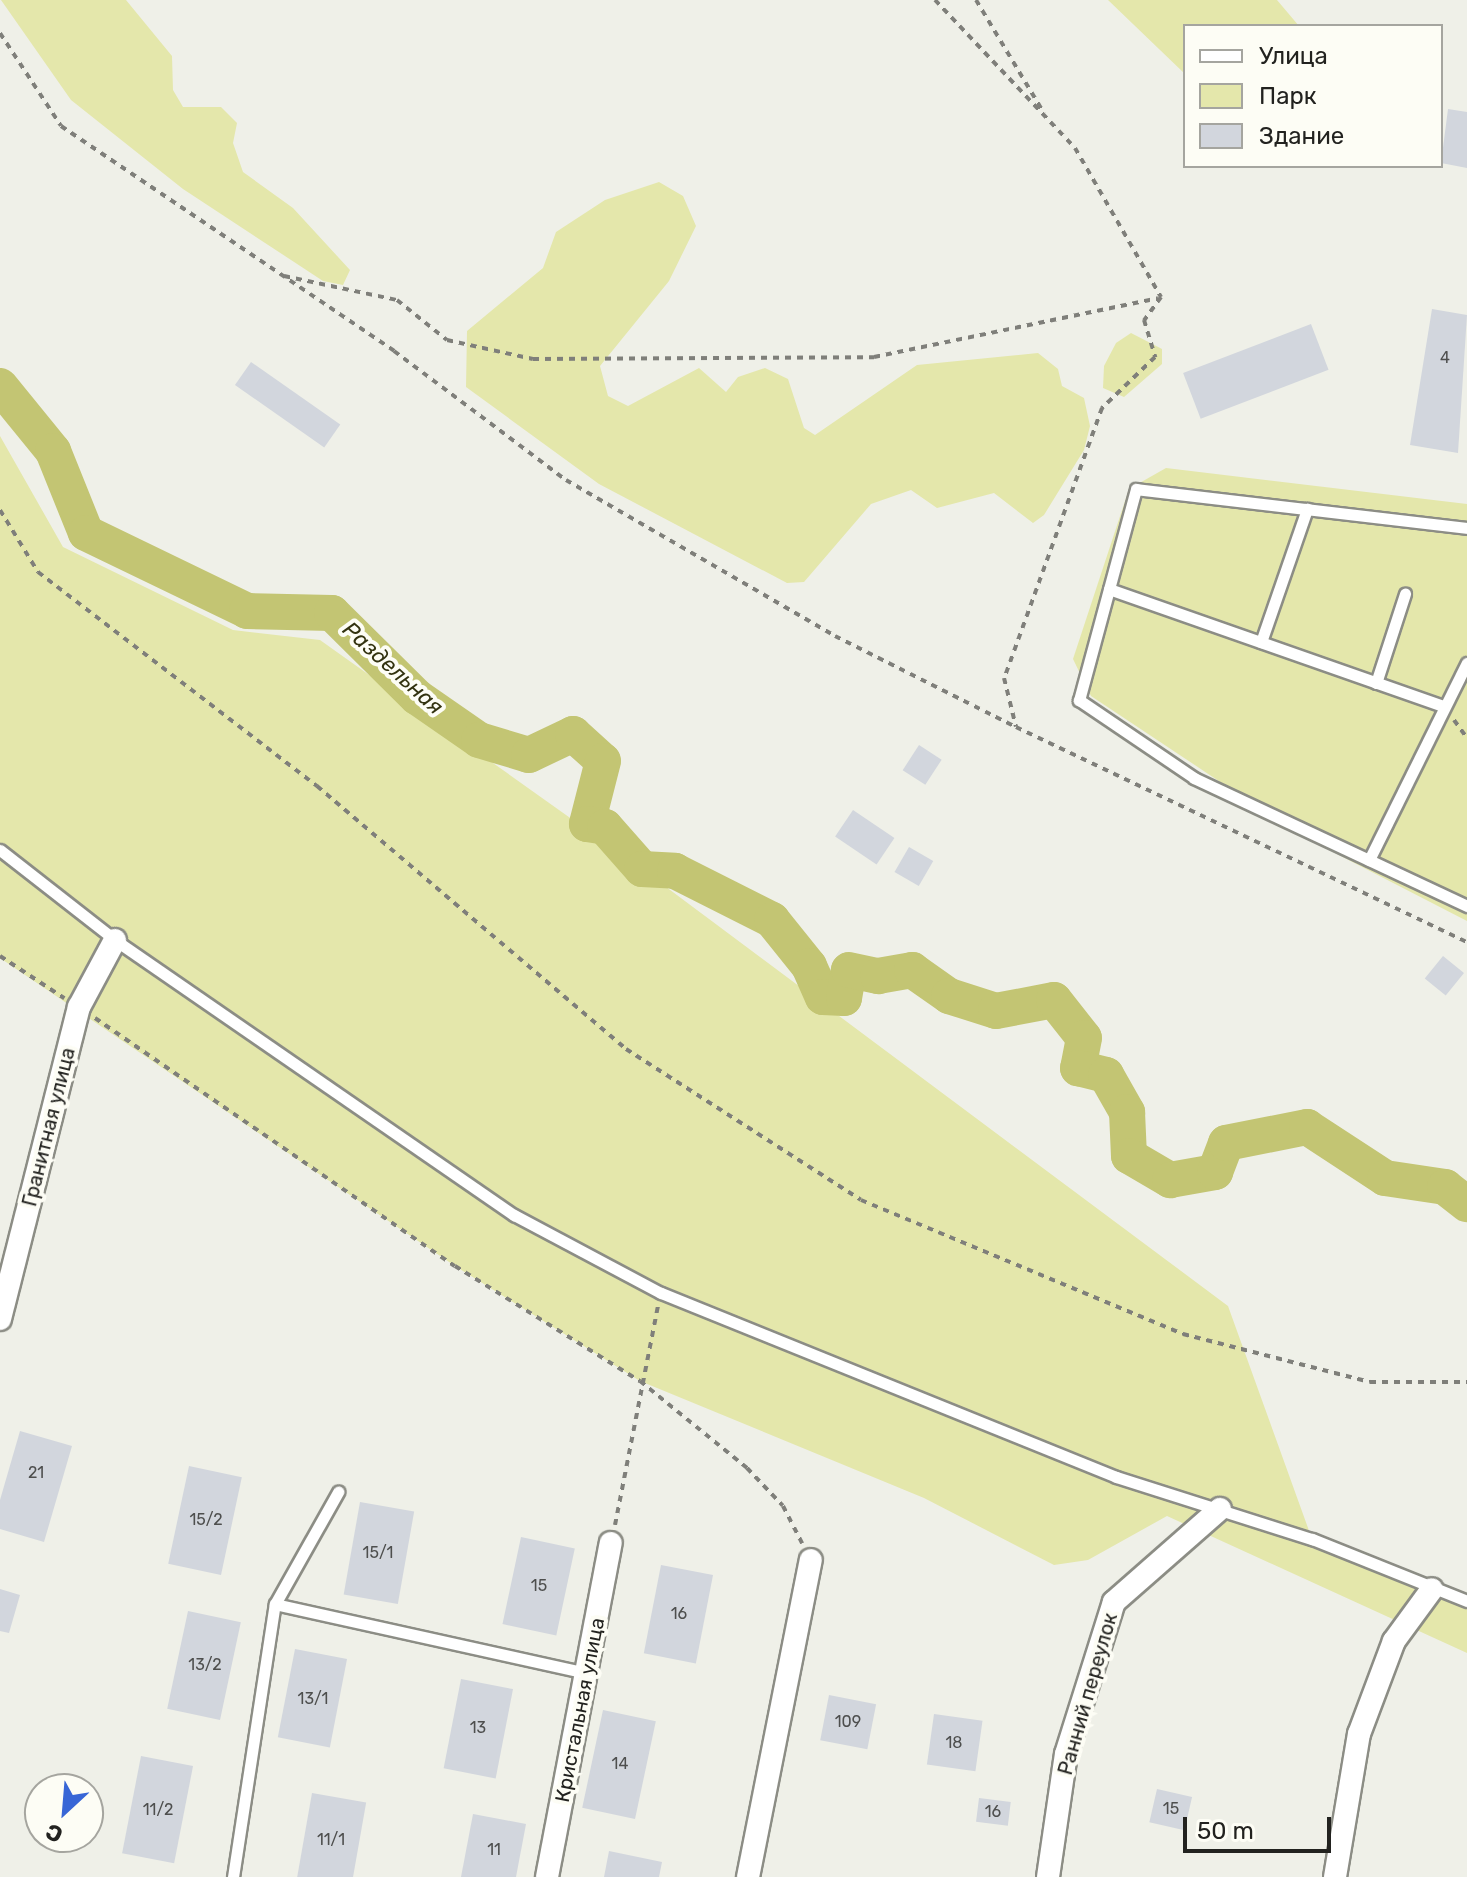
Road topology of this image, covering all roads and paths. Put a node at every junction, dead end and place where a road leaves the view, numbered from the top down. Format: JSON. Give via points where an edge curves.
{"nodes":[{"id":1,"x":935,"y":0,"type":"edge"},
{"id":2,"x":976,"y":0,"type":"edge"},
{"id":3,"x":0,"y":33,"type":"edge"},
{"id":4,"x":1050,"y":122,"type":"junction"},
{"id":5,"x":283,"y":276,"type":"junction"},
{"id":6,"x":1161,"y":297,"type":"junction"},
{"id":7,"x":1307,"y":509,"type":"junction"},
{"id":8,"x":0,"y":510,"type":"edge"},
{"id":9,"x":1467,"y":528,"type":"edge"},
{"id":10,"x":1109,"y":589,"type":"junction"},
{"id":11,"x":1405,"y":594,"type":"dead end"},
{"id":12,"x":1261,"y":642,"type":"junction"},
{"id":13,"x":1467,"y":663,"type":"edge"},
{"id":14,"x":1376,"y":683,"type":"junction"},
{"id":15,"x":1443,"y":706,"type":"junction"},
{"id":16,"x":1016,"y":727,"type":"junction"},
{"id":17,"x":0,"y":850,"type":"edge"},
{"id":18,"x":1369,"y":860,"type":"junction"},
{"id":19,"x":1467,"y":906,"type":"edge"},
{"id":20,"x":115,"y":940,"type":"junction"},
{"id":21,"x":1467,"y":942,"type":"edge"},
{"id":22,"x":0,"y":956,"type":"edge"},
{"id":23,"x":79,"y":1007,"type":"junction"},
{"id":24,"x":661,"y":1293,"type":"junction"},
{"id":25,"x":0,"y":1319,"type":"edge"},
{"id":26,"x":640,"y":1381,"type":"junction"},
{"id":27,"x":1467,"y":1382,"type":"edge"},
{"id":28,"x":338,"y":1492,"type":"dead end"},
{"id":29,"x":1220,"y":1509,"type":"junction"},
{"id":30,"x":611,"y":1543,"type":"joint"},
{"id":31,"x":811,"y":1560,"type":"joint"},
{"id":32,"x":1432,"y":1589,"type":"junction"},
{"id":33,"x":1467,"y":1601,"type":"edge"},
{"id":34,"x":275,"y":1604,"type":"junction"},
{"id":35,"x":587,"y":1673,"type":"junction"},
{"id":36,"x":233,"y":1877,"type":"edge"},
{"id":37,"x":547,"y":1877,"type":"edge"},
{"id":38,"x":748,"y":1877,"type":"edge"},
{"id":39,"x":1048,"y":1877,"type":"edge"},
{"id":40,"x":1335,"y":1877,"type":"edge"}],
"edges":[{"from":1,"to":4,"type":"path"},
{"from":2,"to":4,"type":"path"},
{"from":3,"to":5,"type":"path","via":[[61,126]]},
{"from":4,"to":6,"type":"path","via":[[1075,148]]},
{"from":5,"to":6,"type":"path","via":[[397,300],[447,340],[533,359],[874,357]]},
{"from":5,"to":16,"type":"path","via":[[566,480],[835,636]]},
{"from":6,"to":16,"type":"path","via":[[1144,320],[1155,357],[1102,408],[1004,678]]},
{"from":7,"to":9,"type":"lane"},
{"from":7,"to":10,"type":"lane","via":[[1136,489]]},
{"from":7,"to":12,"type":"lane"},
{"from":8,"to":27,"type":"path","via":[[38,572],[317,786],[626,1049],[861,1200],[1183,1334],[1370,1382]]},
{"from":10,"to":12,"type":"lane"},
{"from":10,"to":18,"type":"lane","via":[[1079,700],[1194,778]]},
{"from":11,"to":14,"type":"lane"},
{"from":12,"to":14,"type":"lane"},
{"from":13,"to":15,"type":"lane"},
{"from":14,"to":15,"type":"lane"},
{"from":15,"to":18,"type":"lane"},
{"from":16,"to":21,"type":"path"},
{"from":17,"to":20,"type":"lane"},
{"from":18,"to":19,"type":"lane"},
{"from":20,"to":23,"type":"street","name":"Гранитная улица"},
{"from":20,"to":24,"type":"lane","via":[[514,1215]]},
{"from":22,"to":23,"type":"path"},
{"from":23,"to":25,"type":"street","name":"Гранитная улица"},
{"from":23,"to":26,"type":"path","via":[[455,1266]]},
{"from":24,"to":26,"type":"path"},
{"from":24,"to":29,"type":"lane","via":[[1116,1477]]},
{"from":26,"to":30,"type":"path"},
{"from":26,"to":31,"type":"path","via":[[747,1468],[783,1506]]},
{"from":28,"to":34,"type":"lane"},
{"from":29,"to":32,"type":"lane"},
{"from":29,"to":39,"type":"street","name":"Ранний переулок","via":[[1114,1602],[1066,1754]]},
{"from":30,"to":35,"type":"street","name":"Кристальная улица"},
{"from":31,"to":38,"type":"street"},
{"from":32,"to":33,"type":"lane"},
{"from":32,"to":40,"type":"street","via":[[1394,1641],[1359,1734]]},
{"from":34,"to":35,"type":"lane"},
{"from":34,"to":36,"type":"lane"},
{"from":35,"to":37,"type":"street","name":"Кристальная улица"}]}
